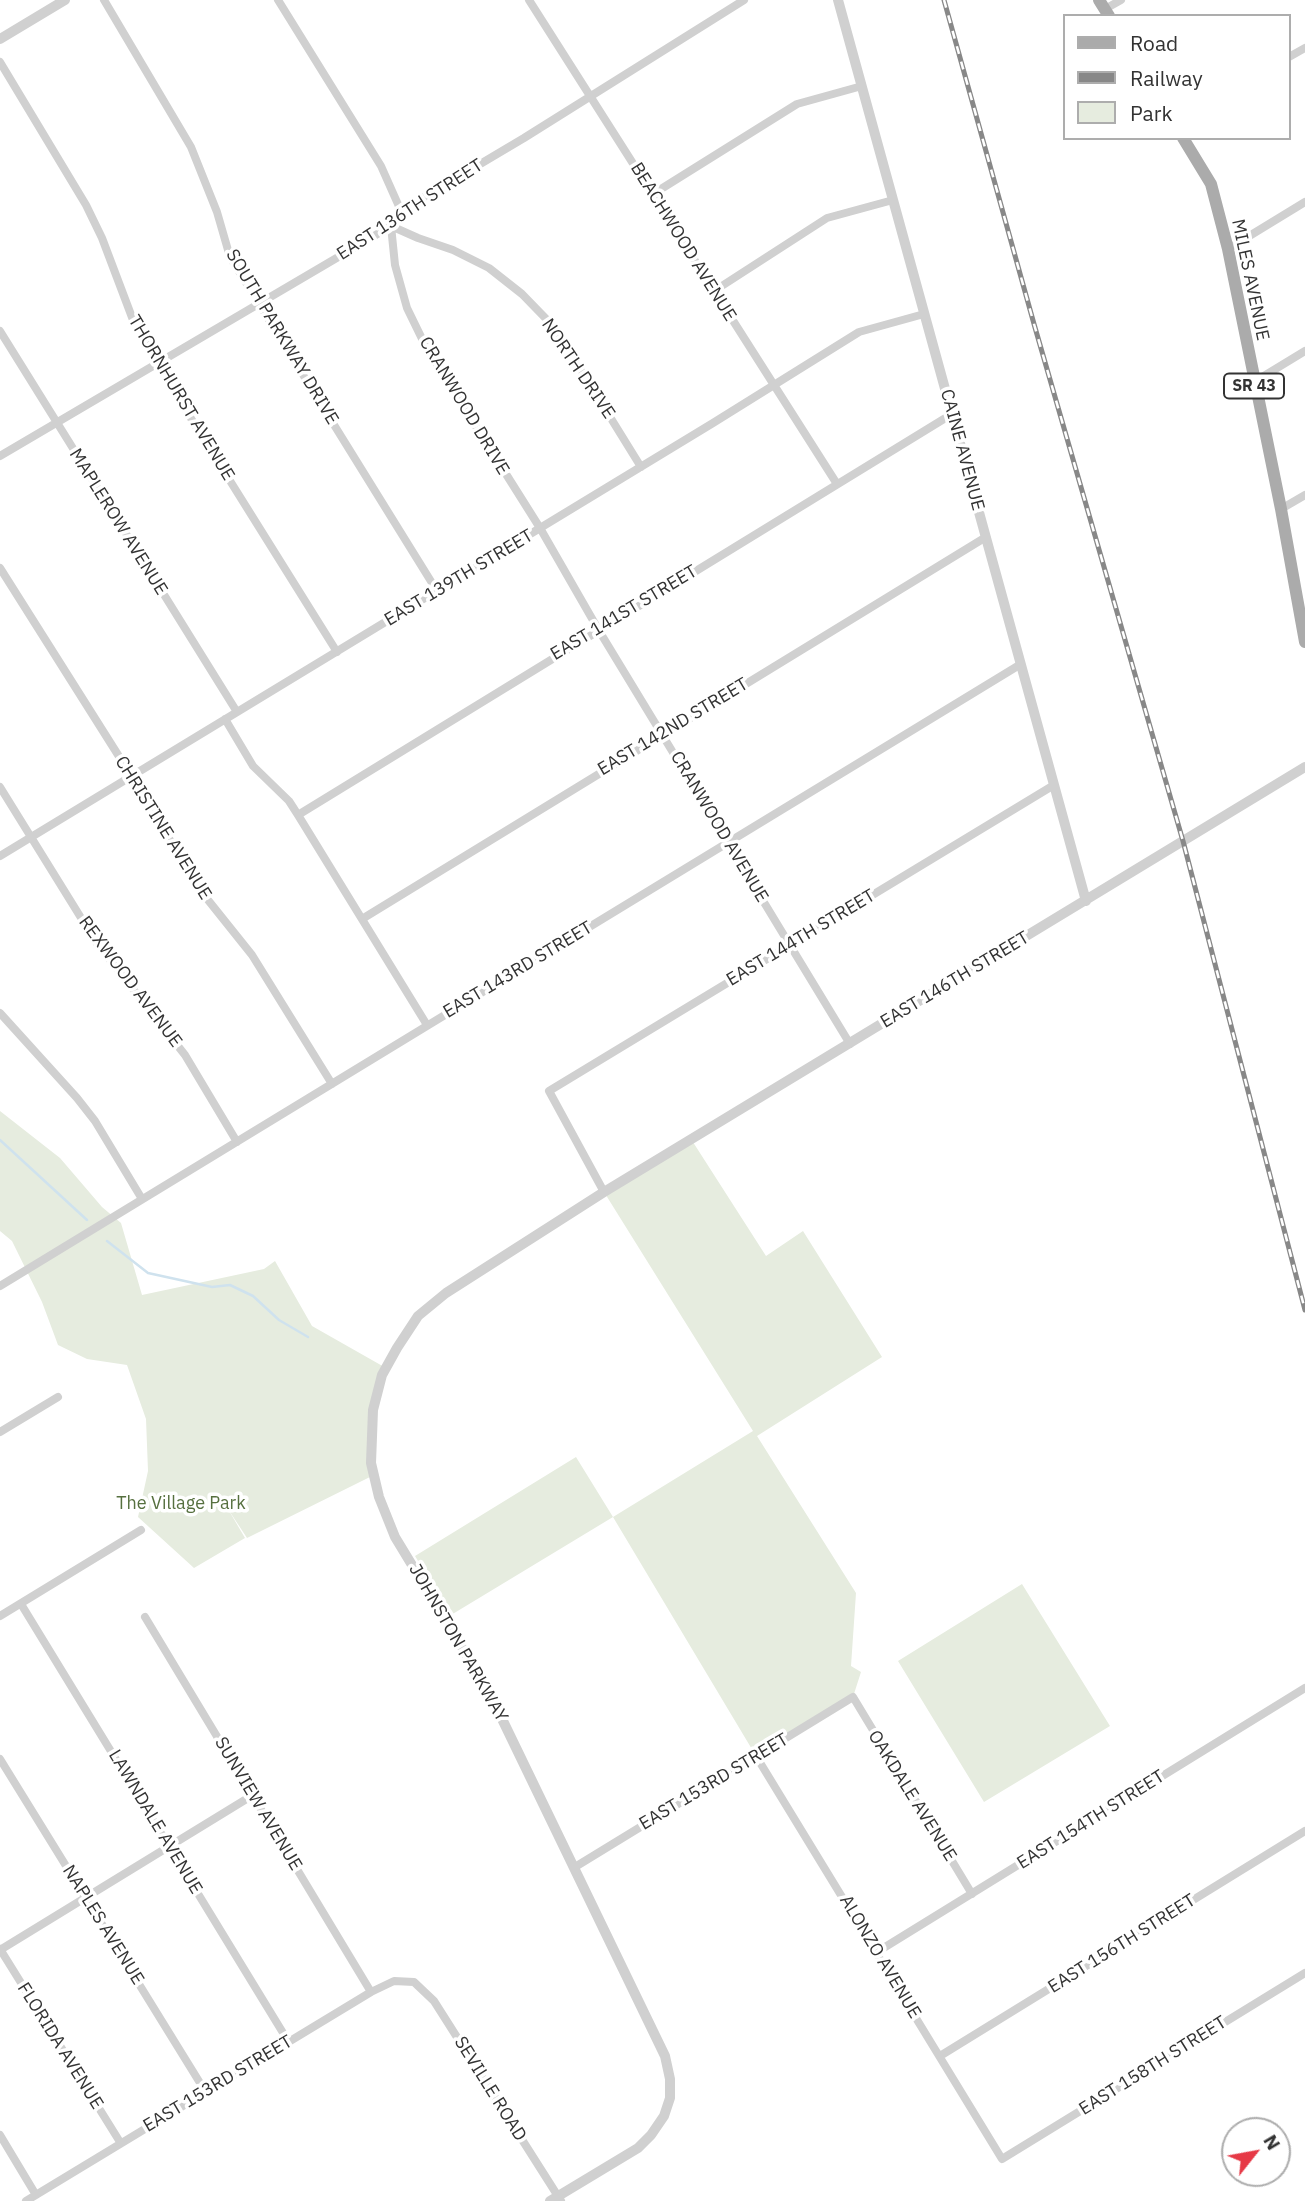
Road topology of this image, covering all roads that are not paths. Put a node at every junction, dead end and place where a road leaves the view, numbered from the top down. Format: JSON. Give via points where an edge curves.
{"nodes":[{"id":1,"x":65,"y":0,"type":"edge"},
{"id":2,"x":104,"y":0,"type":"edge"},
{"id":3,"x":278,"y":0,"type":"edge"},
{"id":4,"x":529,"y":0,"type":"edge"},
{"id":5,"x":744,"y":0,"type":"edge"},
{"id":6,"x":838,"y":0,"type":"edge"},
{"id":7,"x":1121,"y":0,"type":"edge"},
{"id":8,"x":1105,"y":8,"type":"edge"},
{"id":9,"x":2,"y":35,"type":"edge"},
{"id":10,"x":0,"y":62,"type":"edge"},
{"id":11,"x":862,"y":86,"type":"junction"},
{"id":12,"x":591,"y":96,"type":"junction"},
{"id":13,"x":1184,"y":140,"type":"edge"},
{"id":14,"x":653,"y":194,"type":"junction"},
{"id":15,"x":893,"y":201,"type":"junction"},
{"id":16,"x":1305,"y":202,"type":"edge"},
{"id":17,"x":401,"y":211,"type":"junction"},
{"id":18,"x":391,"y":226,"type":"junction"},
{"id":19,"x":1228,"y":248,"type":"junction"},
{"id":20,"x":714,"y":291,"type":"junction"},
{"id":21,"x":257,"y":303,"type":"junction"},
{"id":22,"x":924,"y":314,"type":"junction"},
{"id":23,"x":0,"y":331,"type":"edge"},
{"id":24,"x":1305,"y":351,"type":"edge"},
{"id":25,"x":157,"y":364,"type":"junction"},
{"id":26,"x":1253,"y":383,"type":"junction"},
{"id":27,"x":774,"y":386,"type":"junction"},
{"id":28,"x":952,"y":414,"type":"junction"},
{"id":29,"x":56,"y":423,"type":"junction"},
{"id":30,"x":0,"y":456,"type":"edge"},
{"id":31,"x":641,"y":467,"type":"junction"},
{"id":32,"x":837,"y":484,"type":"junction"},
{"id":33,"x":1305,"y":495,"type":"edge"},
{"id":34,"x":1281,"y":509,"type":"junction"},
{"id":35,"x":540,"y":528,"type":"junction"},
{"id":36,"x":986,"y":537,"type":"junction"},
{"id":37,"x":0,"y":568,"type":"edge"},
{"id":38,"x":566,"y":575,"type":"joint"},
{"id":39,"x":438,"y":591,"type":"junction"},
{"id":40,"x":598,"y":629,"type":"junction"},
{"id":41,"x":1305,"y":641,"type":"edge"},
{"id":42,"x":337,"y":652,"type":"junction"},
{"id":43,"x":1021,"y":664,"type":"junction"},
{"id":44,"x":237,"y":712,"type":"junction"},
{"id":45,"x":225,"y":719,"type":"junction"},
{"id":46,"x":663,"y":733,"type":"junction"},
{"id":47,"x":1305,"y":767,"type":"edge"},
{"id":48,"x":132,"y":777,"type":"junction"},
{"id":49,"x":1054,"y":785,"type":"junction"},
{"id":50,"x":0,"y":787,"type":"edge"},
{"id":51,"x":298,"y":815,"type":"junction"},
{"id":52,"x":32,"y":837,"type":"junction"},
{"id":53,"x":728,"y":842,"type":"junction"},
{"id":54,"x":0,"y":856,"type":"edge"},
{"id":55,"x":1086,"y":901,"type":"junction"},
{"id":56,"x":362,"y":919,"type":"junction"},
{"id":57,"x":789,"y":945,"type":"junction"},
{"id":58,"x":0,"y":1013,"type":"edge"},
{"id":59,"x":427,"y":1026,"type":"junction"},
{"id":60,"x":850,"y":1044,"type":"junction"},
{"id":61,"x":332,"y":1084,"type":"junction"},
{"id":62,"x":237,"y":1142,"type":"junction"},
{"id":63,"x":604,"y":1192,"type":"junction"},
{"id":64,"x":142,"y":1199,"type":"junction"},
{"id":65,"x":0,"y":1286,"type":"edge"},
{"id":66,"x":58,"y":1397,"type":"dead end"},
{"id":67,"x":0,"y":1432,"type":"edge"},
{"id":68,"x":141,"y":1530,"type":"dead end"},
{"id":69,"x":21,"y":1604,"type":"junction"},
{"id":70,"x":0,"y":1616,"type":"edge"},
{"id":71,"x":145,"y":1617,"type":"dead end"},
{"id":72,"x":1305,"y":1688,"type":"edge"},
{"id":73,"x":853,"y":1697,"type":"joint"},
{"id":74,"x":755,"y":1756,"type":"junction"},
{"id":75,"x":0,"y":1759,"type":"edge"},
{"id":76,"x":253,"y":1795,"type":"junction"},
{"id":77,"x":1305,"y":1831,"type":"edge"},
{"id":78,"x":170,"y":1845,"type":"junction"},
{"id":79,"x":575,"y":1867,"type":"junction"},
{"id":80,"x":972,"y":1894,"type":"junction"},
{"id":81,"x":85,"y":1897,"type":"junction"},
{"id":82,"x":0,"y":1949,"type":"edge"},
{"id":83,"x":877,"y":1952,"type":"junction"},
{"id":84,"x":1305,"y":1973,"type":"edge"},
{"id":85,"x":414,"y":1982,"type":"joint"},
{"id":86,"x":371,"y":1992,"type":"junction"},
{"id":87,"x":288,"y":2041,"type":"junction"},
{"id":88,"x":940,"y":2056,"type":"junction"},
{"id":89,"x":205,"y":2091,"type":"junction"},
{"id":90,"x":0,"y":2135,"type":"edge"},
{"id":91,"x":120,"y":2142,"type":"junction"},
{"id":92,"x":1002,"y":2159,"type":"joint"},
{"id":93,"x":36,"y":2195,"type":"junction"},
{"id":94,"x":556,"y":2199,"type":"edge"},
{"id":95,"x":26,"y":2201,"type":"edge"}],
"edges":[{"from":1,"to":9,"type":"street"},
{"from":2,"to":21,"type":"street","name":"SOUTH PARKWAY DRIVE","via":[[191,147],[230,257]]},
{"from":3,"to":17,"type":"street","via":[[381,166]]},
{"from":4,"to":12,"type":"street","name":"BEACHWOOD AVENUE"},
{"from":5,"to":12,"type":"street","name":"EAST 136TH STREET"},
{"from":6,"to":11,"type":"street","name":"CAINE AVENUE"},
{"from":7,"to":8,"type":"street"},
{"from":10,"to":25,"type":"street","name":"THORNHURST AVENUE","via":[[86,205],[133,320]]},
{"from":11,"to":14,"type":"street","via":[[797,104]]},
{"from":11,"to":15,"type":"street","name":"CAINE AVENUE"},
{"from":12,"to":14,"type":"street","name":"BEACHWOOD AVENUE"},
{"from":12,"to":17,"type":"street","name":"EAST 136TH STREET"},
{"from":13,"to":19,"type":"main road","name":"MILES AVENUE","number":"SR 43","via":[[1211,184]]},
{"from":14,"to":20,"type":"street","name":"BEACHWOOD AVENUE"},
{"from":15,"to":20,"type":"street","via":[[827,218]]},
{"from":15,"to":22,"type":"street","name":"CAINE AVENUE"},
{"from":16,"to":19,"type":"street"},
{"from":17,"to":18,"type":"street","name":"EAST 136TH STREET"},
{"from":18,"to":21,"type":"street","name":"EAST 136TH STREET"},
{"from":18,"to":31,"type":"street","name":"NORTH DRIVE","via":[[489,268],[522,294],[555,328]]},
{"from":18,"to":35,"type":"street","name":"CRANWOOD DRIVE","via":[[395,265],[421,337]]},
{"from":19,"to":26,"type":"main road","name":"MILES AVENUE","number":"SR 43"},
{"from":20,"to":27,"type":"street","name":"BEACHWOOD AVENUE"},
{"from":21,"to":25,"type":"street","name":"EAST 136TH STREET"},
{"from":21,"to":39,"type":"street","name":"SOUTH PARKWAY DRIVE"},
{"from":22,"to":27,"type":"street","name":"EAST 139TH STREET","via":[[859,332]]},
{"from":22,"to":28,"type":"street","name":"CAINE AVENUE"},
{"from":23,"to":29,"type":"street","name":"MAPLEROW AVENUE"},
{"from":24,"to":26,"type":"street"},
{"from":25,"to":29,"type":"street","name":"EAST 136TH STREET"},
{"from":25,"to":42,"type":"street","name":"THORNHURST AVENUE"},
{"from":26,"to":34,"type":"main road","name":"MILES AVENUE","number":"SR 43"},
{"from":27,"to":31,"type":"street","name":"EAST 139TH STREET"},
{"from":27,"to":32,"type":"street","name":"BEACHWOOD AVENUE"},
{"from":28,"to":32,"type":"street","name":"EAST 141ST STREET"},
{"from":28,"to":36,"type":"street","name":"CAINE AVENUE"},
{"from":29,"to":30,"type":"street","name":"EAST 136TH STREET"},
{"from":29,"to":44,"type":"street","name":"MAPLEROW AVENUE"},
{"from":31,"to":35,"type":"street","name":"EAST 139TH STREET"},
{"from":32,"to":40,"type":"street","name":"EAST 141ST STREET"},
{"from":33,"to":34,"type":"street"},
{"from":34,"to":41,"type":"main road","name":"MILES AVENUE","number":"SR 43"},
{"from":35,"to":38,"type":"street","name":"CRANWOOD DRIVE"},
{"from":35,"to":39,"type":"street","name":"EAST 139TH STREET"},
{"from":36,"to":43,"type":"street","name":"CAINE AVENUE"},
{"from":36,"to":46,"type":"street","name":"EAST 142ND STREET"},
{"from":37,"to":48,"type":"street","name":"CHRISTINE AVENUE"},
{"from":38,"to":40,"type":"street","name":"CRANWOOD AVENUE"},
{"from":39,"to":42,"type":"street","name":"EAST 139TH STREET"},
{"from":40,"to":46,"type":"street","name":"CRANWOOD AVENUE"},
{"from":40,"to":51,"type":"street","name":"EAST 141ST STREET"},
{"from":42,"to":44,"type":"street","name":"EAST 139TH STREET"},
{"from":43,"to":49,"type":"street","name":"CAINE AVENUE"},
{"from":43,"to":53,"type":"street","name":"EAST 143RD STREET"},
{"from":44,"to":45,"type":"street","name":"EAST 139TH STREET"},
{"from":45,"to":48,"type":"street","name":"EAST 139TH STREET"},
{"from":45,"to":51,"type":"street","via":[[253,766]]},
{"from":46,"to":53,"type":"street","name":"CRANWOOD AVENUE"},
{"from":46,"to":56,"type":"street","name":"EAST 142ND STREET"},
{"from":47,"to":55,"type":"street","name":"EAST 146TH STREET"},
{"from":48,"to":52,"type":"street","name":"EAST 139TH STREET"},
{"from":48,"to":61,"type":"street","name":"CHRISTINE AVENUE","via":[[200,890],[252,955]]},
{"from":49,"to":55,"type":"street","name":"CAINE AVENUE"},
{"from":49,"to":57,"type":"street","name":"EAST 144TH STREET"},
{"from":50,"to":52,"type":"street","name":"REXWOOD AVENUE"},
{"from":51,"to":56,"type":"street"},
{"from":52,"to":54,"type":"street","name":"EAST 139TH STREET"},
{"from":52,"to":62,"type":"street","name":"REXWOOD AVENUE","via":[[96,942],[185,1055]]},
{"from":53,"to":57,"type":"street","name":"CRANWOOD AVENUE"},
{"from":53,"to":59,"type":"street","name":"EAST 143RD STREET"},
{"from":55,"to":60,"type":"street","name":"EAST 146TH STREET"},
{"from":56,"to":59,"type":"street"},
{"from":57,"to":60,"type":"street","name":"CRANWOOD AVENUE"},
{"from":57,"to":63,"type":"street","name":"EAST 144TH STREET","via":[[549,1091]]},
{"from":58,"to":64,"type":"street","via":[[95,1121]]},
{"from":59,"to":61,"type":"street","name":"EAST 143RD STREET"},
{"from":60,"to":63,"type":"street","name":"EAST 146TH STREET"},
{"from":61,"to":62,"type":"street","name":"EAST 143RD STREET"},
{"from":62,"to":64,"type":"street","name":"EAST 143RD STREET"},
{"from":63,"to":79,"type":"street","name":"JOHNSTON PARKWAY","via":[[446,1293],[418,1316],[382,1375],[370,1440],[379,1497],[394,1537],[489,1692]]},
{"from":64,"to":65,"type":"street","name":"EAST 143RD STREET"},
{"from":66,"to":67,"type":"street"},
{"from":68,"to":69,"type":"street"},
{"from":69,"to":70,"type":"street"},
{"from":69,"to":78,"type":"street","name":"LAWNDALE AVENUE"},
{"from":71,"to":76,"type":"street","name":"SUNVIEW AVENUE"},
{"from":72,"to":80,"type":"street","name":"EAST 154TH STREET"},
{"from":73,"to":74,"type":"street","name":"EAST 153RD STREET"},
{"from":73,"to":80,"type":"street","name":"OAKDALE AVENUE"},
{"from":74,"to":79,"type":"street","name":"EAST 153RD STREET"},
{"from":74,"to":83,"type":"street","name":"ALONZO AVENUE"},
{"from":75,"to":81,"type":"street","name":"NAPLES AVENUE"},
{"from":76,"to":78,"type":"street"},
{"from":76,"to":86,"type":"street","name":"SUNVIEW AVENUE"},
{"from":77,"to":88,"type":"street","name":"EAST 156TH STREET"},
{"from":78,"to":81,"type":"street"},
{"from":78,"to":87,"type":"street","name":"LAWNDALE AVENUE"},
{"from":79,"to":94,"type":"street","name":"JOHNSTON PARKWAY","via":[[665,2056],[670,2098],[664,2116],[645,2142]]},
{"from":80,"to":83,"type":"street","name":"EAST 154TH STREET"},
{"from":81,"to":82,"type":"street"},
{"from":81,"to":89,"type":"street","name":"NAPLES AVENUE"},
{"from":82,"to":91,"type":"street","name":"FLORIDA AVENUE"},
{"from":83,"to":88,"type":"street","name":"ALONZO AVENUE"},
{"from":84,"to":92,"type":"street","name":"EAST 158TH STREET"},
{"from":85,"to":86,"type":"street","name":"EAST 153RD STREET","via":[[394,1981]]},
{"from":85,"to":94,"type":"street","name":"SEVILLE ROAD","via":[[434,2001]]},
{"from":86,"to":87,"type":"street","name":"EAST 153RD STREET"},
{"from":87,"to":89,"type":"street","name":"EAST 153RD STREET"},
{"from":88,"to":92,"type":"street","name":"ALONZO AVENUE"},
{"from":89,"to":91,"type":"street","name":"EAST 153RD STREET"},
{"from":90,"to":93,"type":"street"},
{"from":91,"to":93,"type":"street","name":"EAST 153RD STREET"},
{"from":93,"to":95,"type":"street","name":"EAST 153RD STREET"}]}
